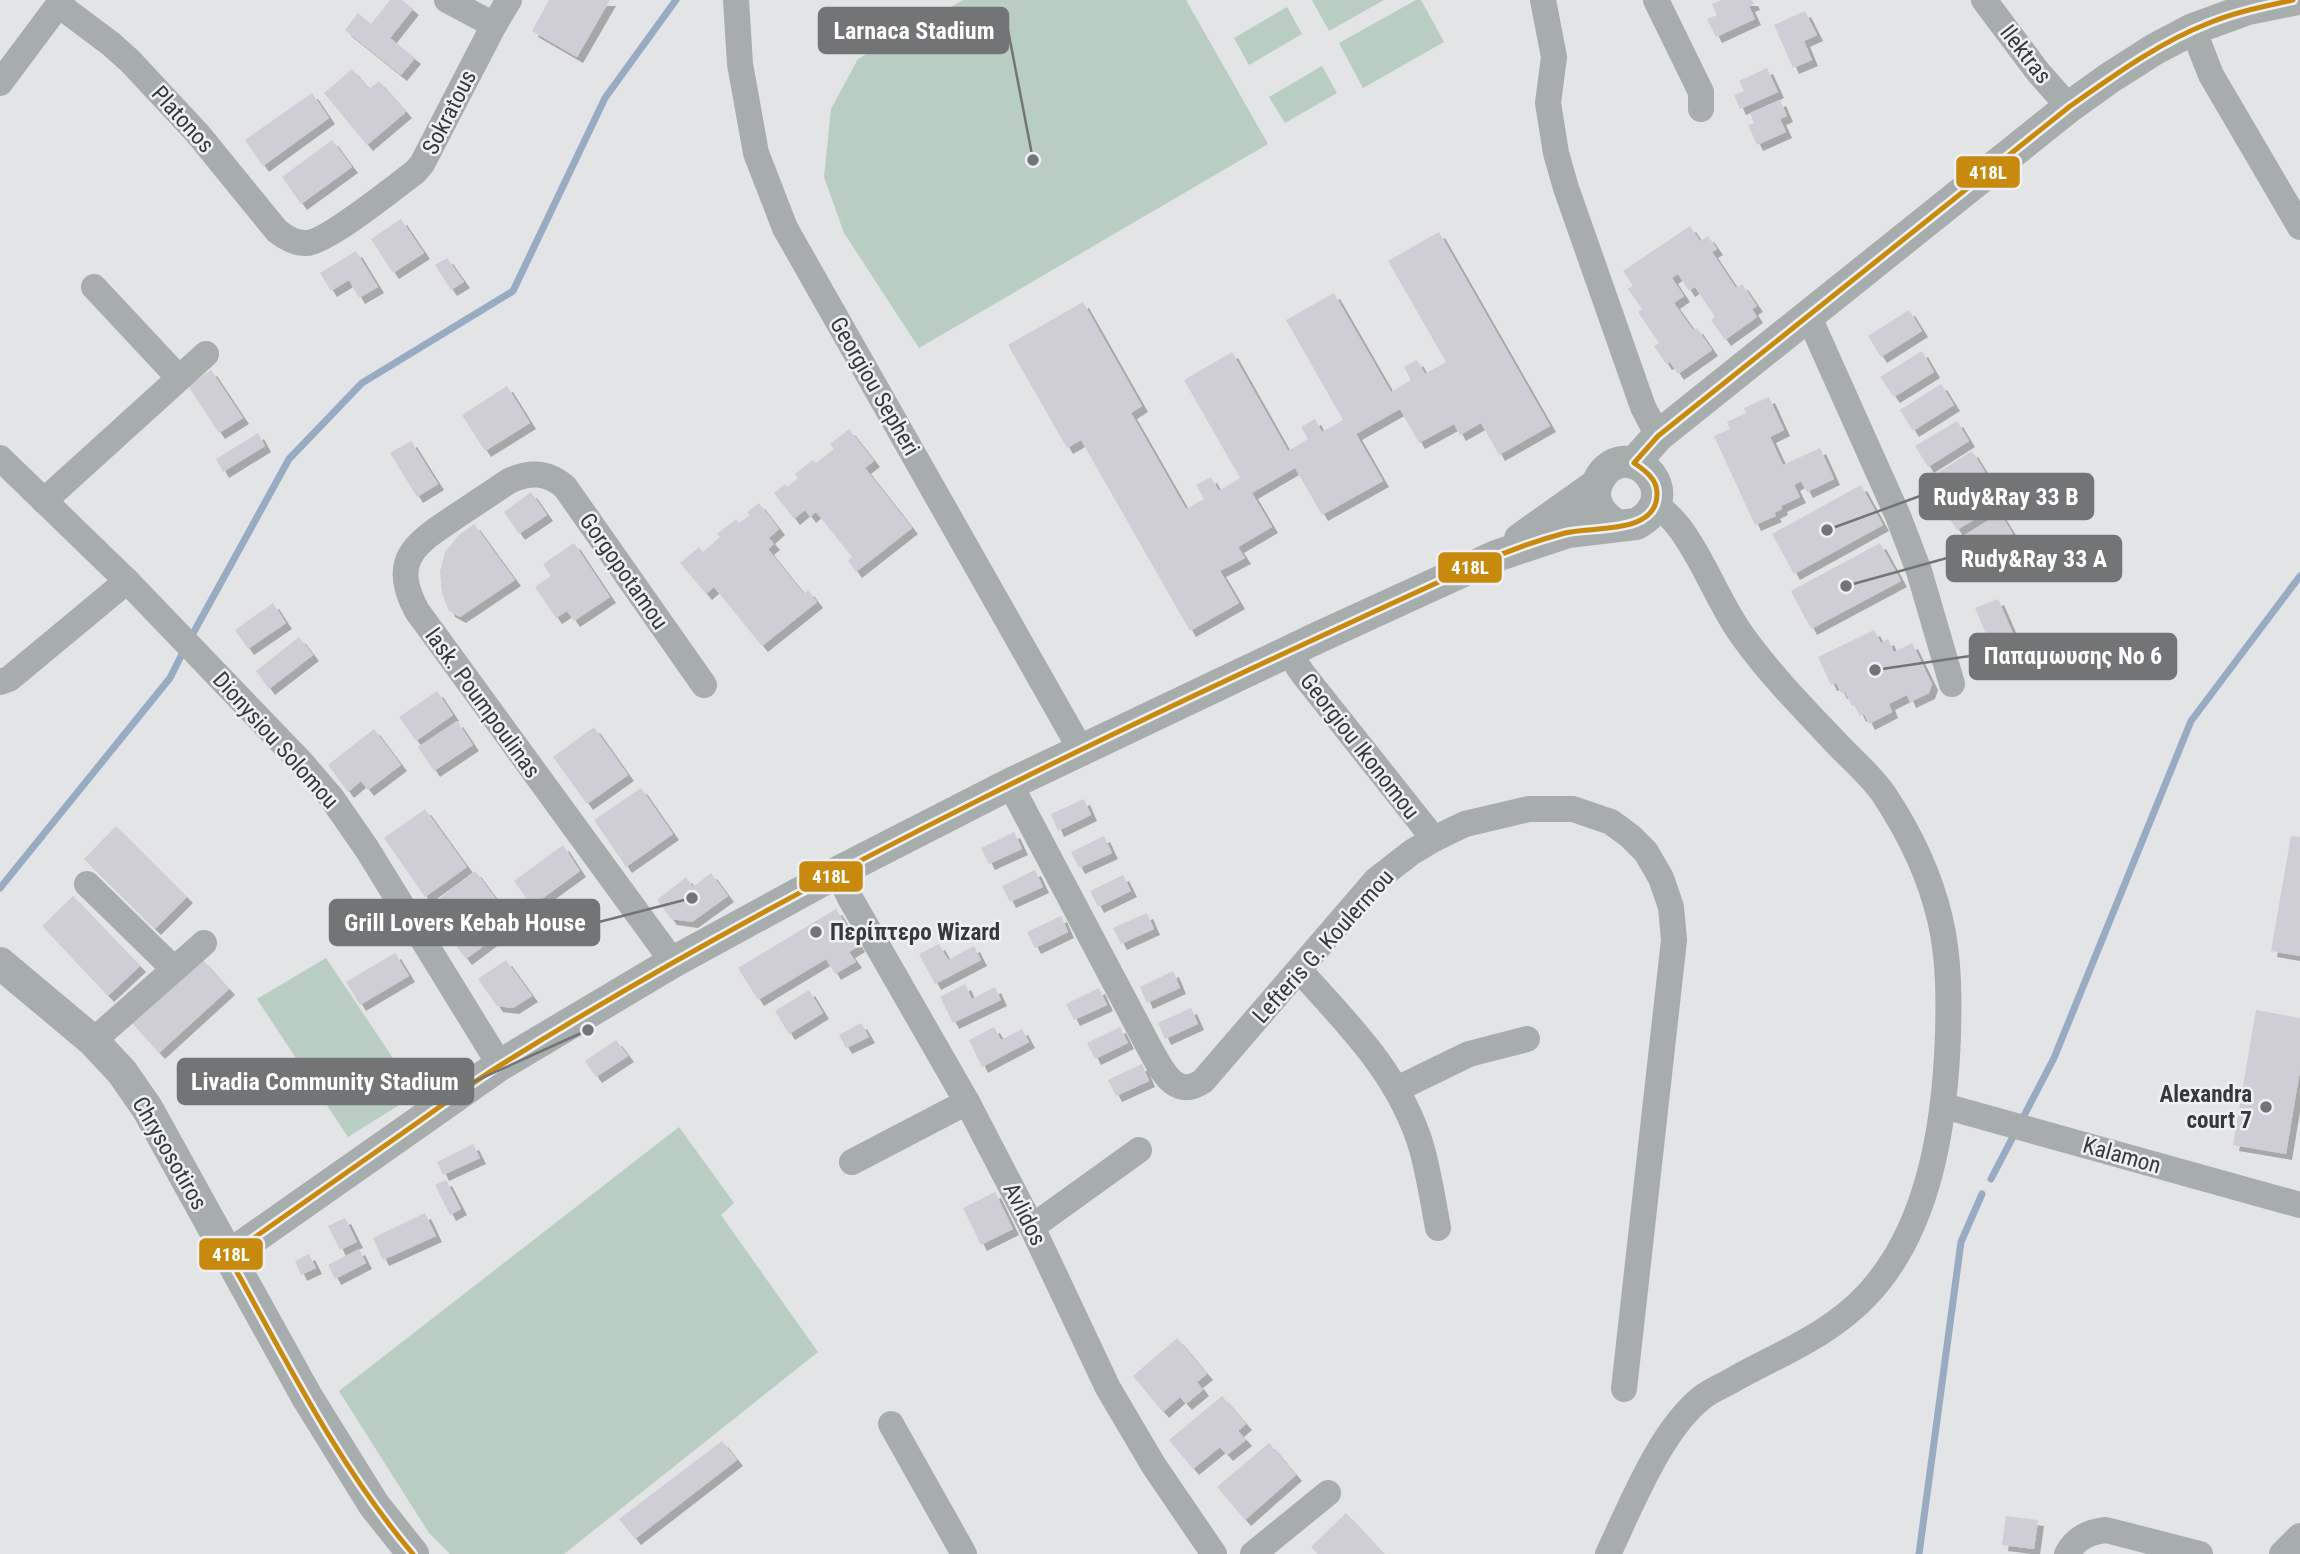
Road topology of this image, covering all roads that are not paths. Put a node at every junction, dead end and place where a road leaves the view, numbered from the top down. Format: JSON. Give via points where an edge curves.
{"nodes":[{"id":1,"x":447,"y":0,"type":"edge"},
{"id":2,"x":509,"y":0,"type":"edge"},
{"id":3,"x":736,"y":0,"type":"edge"},
{"id":4,"x":1542,"y":0,"type":"edge"},
{"id":5,"x":1656,"y":0,"type":"edge"},
{"id":6,"x":1984,"y":0,"type":"edge"},
{"id":7,"x":2293,"y":0,"type":"edge"},
{"id":8,"x":61,"y":2,"type":"edge"},
{"id":9,"x":494,"y":25,"type":"junction"},
{"id":10,"x":2193,"y":29,"type":"junction"},
{"id":11,"x":0,"y":83,"type":"edge"},
{"id":12,"x":2069,"y":107,"type":"junction"},
{"id":13,"x":1701,"y":108,"type":"dead end"},
{"id":14,"x":2300,"y":227,"type":"edge"},
{"id":15,"x":296,"y":242,"type":"joint"},
{"id":16,"x":94,"y":287,"type":"dead end"},
{"id":17,"x":1808,"y":314,"type":"junction"},
{"id":18,"x":206,"y":354,"type":"dead end"},
{"id":19,"x":179,"y":378,"type":"junction"},
{"id":20,"x":1658,"y":436,"type":"junction"},
{"id":21,"x":0,"y":458,"type":"edge"},
{"id":22,"x":1634,"y":463,"type":"junction"},
{"id":23,"x":532,"y":473,"type":"joint"},
{"id":24,"x":1596,"y":485,"type":"junction"},
{"id":25,"x":44,"y":501,"type":"junction"},
{"id":26,"x":1656,"y":504,"type":"junction"},
{"id":27,"x":1618,"y":526,"type":"junction"},
{"id":28,"x":1496,"y":556,"type":"junction"},
{"id":29,"x":127,"y":580,"type":"junction"},
{"id":30,"x":1288,"y":652,"type":"junction"},
{"id":31,"x":0,"y":682,"type":"edge"},
{"id":32,"x":1952,"y":684,"type":"dead end"},
{"id":33,"x":704,"y":685,"type":"dead end"},
{"id":34,"x":1081,"y":750,"type":"junction"},
{"id":35,"x":1010,"y":784,"type":"junction"},
{"id":36,"x":1434,"y":839,"type":"junction"},
{"id":37,"x":838,"y":873,"type":"junction"},
{"id":38,"x":87,"y":884,"type":"dead end"},
{"id":39,"x":204,"y":943,"type":"dead end"},
{"id":40,"x":673,"y":962,"type":"junction"},
{"id":41,"x":0,"y":963,"type":"edge"},
{"id":42,"x":174,"y":969,"type":"junction"},
{"id":43,"x":1298,"y":970,"type":"junction"},
{"id":44,"x":1527,"y":1038,"type":"dead end"},
{"id":45,"x":93,"y":1041,"type":"junction"},
{"id":46,"x":500,"y":1065,"type":"junction"},
{"id":47,"x":1397,"y":1089,"type":"junction"},
{"id":48,"x":967,"y":1102,"type":"junction"},
{"id":49,"x":1944,"y":1106,"type":"junction"},
{"id":50,"x":1139,"y":1150,"type":"dead end"},
{"id":51,"x":852,"y":1163,"type":"dead end"},
{"id":52,"x":2300,"y":1205,"type":"edge"},
{"id":53,"x":1032,"y":1227,"type":"junction"},
{"id":54,"x":1438,"y":1227,"type":"dead end"},
{"id":55,"x":228,"y":1256,"type":"junction"},
{"id":56,"x":1624,"y":1389,"type":"dead end"},
{"id":57,"x":891,"y":1424,"type":"dead end"},
{"id":58,"x":1328,"y":1493,"type":"dead end"},
{"id":59,"x":2300,"y":1536,"type":"edge"},
{"id":60,"x":2074,"y":1546,"type":"edge"},
{"id":61,"x":413,"y":1554,"type":"edge"},
{"id":62,"x":964,"y":1554,"type":"edge"},
{"id":63,"x":1214,"y":1554,"type":"edge"},
{"id":64,"x":1253,"y":1554,"type":"edge"},
{"id":65,"x":1608,"y":1554,"type":"edge"},
{"id":66,"x":2200,"y":1554,"type":"edge"},
{"id":67,"x":2281,"y":1554,"type":"edge"}],
"edges":[{"from":1,"to":9,"type":"street"},
{"from":2,"to":9,"type":"street","name":"Sokratous"},
{"from":3,"to":34,"type":"street","name":"Georgiou Sepheri","via":[[740,64],[755,153],[785,228]]},
{"from":4,"to":20,"type":"street","via":[[1554,57],[1548,103],[1556,153],[1643,407]]},
{"from":5,"to":13,"type":"street","via":[[1701,92]]},
{"from":6,"to":12,"type":"street","name":"Ilektras"},
{"from":7,"to":10,"type":"street","via":[[2248,9]]},
{"from":8,"to":11,"type":"street"},
{"from":8,"to":15,"type":"street","name":"Platonos","via":[[130,61],[198,134],[270,223]]},
{"from":9,"to":15,"type":"street","name":"Sokratous","via":[[415,172],[325,237],[311,243]]},
{"from":10,"to":12,"type":"street"},
{"from":10,"to":14,"type":"street","via":[[2211,75]]},
{"from":12,"to":17,"type":"street"},
{"from":16,"to":19,"type":"street"},
{"from":17,"to":20,"type":"street"},
{"from":17,"to":32,"type":"street","via":[[1899,516]]},
{"from":18,"to":19,"type":"street"},
{"from":19,"to":25,"type":"street"},
{"from":20,"to":22,"type":"street"},
{"from":21,"to":25,"type":"street","name":"Dionysiou Solomou"},
{"from":22,"to":24,"type":"street","via":[[1616,464]]},
{"from":22,"to":26,"type":"street","via":[[1645,468],[1656,484]]},
{"from":23,"to":33,"type":"street","name":"Gorgopotamou","via":[[550,476],[565,487]]},
{"from":23,"to":40,"type":"street","name":"lask. Poumpoulinas","via":[[509,481],[423,538],[410,554],[407,589],[417,611]]},
{"from":24,"to":27,"type":"street","via":[[1601,513]]},
{"from":24,"to":28,"type":"street"},
{"from":25,"to":29,"type":"street","name":"Dionysiou Solomou"},
{"from":26,"to":27,"type":"street","via":[[1645,519]]},
{"from":26,"to":49,"type":"street","via":[[1692,546],[1744,639],[1801,707],[1883,792],[1917,855],[1940,917],[1947,964]]},
{"from":27,"to":28,"type":"street","via":[[1568,532]]},
{"from":28,"to":30,"type":"street"},
{"from":29,"to":31,"type":"street"},
{"from":29,"to":46,"type":"street","name":"Dionysiou Solomou","via":[[331,797]]},
{"from":30,"to":34,"type":"street"},
{"from":30,"to":36,"type":"street","name":"Georgiou Ikonomou"},
{"from":34,"to":35,"type":"street"},
{"from":35,"to":37,"type":"street"},
{"from":35,"to":43,"type":"street","name":"Lefteris G. Koulermou","via":[[1149,1047],[1173,1082],[1187,1088],[1203,1081]]},
{"from":36,"to":43,"type":"street","name":"Lefteris G. Koulermou","via":[[1376,880]]},
{"from":36,"to":56,"type":"street","name":"Lefteris G. Koulermou","via":[[1465,824],[1529,809],[1573,809],[1611,821],[1630,836],[1646,852],[1671,906],[1674,940]]},
{"from":37,"to":40,"type":"street"},
{"from":37,"to":48,"type":"street","name":"Avlidos"},
{"from":38,"to":42,"type":"street"},
{"from":39,"to":42,"type":"street"},
{"from":40,"to":46,"type":"street"},
{"from":41,"to":45,"type":"street","name":"Chrysosotiros"},
{"from":42,"to":45,"type":"street"},
{"from":43,"to":47,"type":"street","via":[[1376,1057]]},
{"from":44,"to":47,"type":"street","via":[[1469,1054]]},
{"from":45,"to":55,"type":"street","name":"Chrysosotiros","via":[[147,1108]]},
{"from":46,"to":55,"type":"street"},
{"from":47,"to":54,"type":"street","via":[[1422,1148]]},
{"from":48,"to":51,"type":"street"},
{"from":48,"to":53,"type":"street","name":"Avlidos"},
{"from":49,"to":52,"type":"street","name":"Kalamon"},
{"from":49,"to":65,"type":"street","via":[[1919,1206],[1886,1273],[1833,1326],[1716,1388],[1689,1409],[1662,1447]]},
{"from":50,"to":53,"type":"street"},
{"from":53,"to":63,"type":"street","name":"Avlidos","via":[[1108,1388]]},
{"from":55,"to":61,"type":"street","name":"Chrysosotiros","via":[[348,1464]]},
{"from":57,"to":62,"type":"street"},
{"from":58,"to":64,"type":"street"},
{"from":59,"to":67,"type":"street"},
{"from":60,"to":66,"type":"street","via":[[2091,1531],[2106,1530]]}]}
